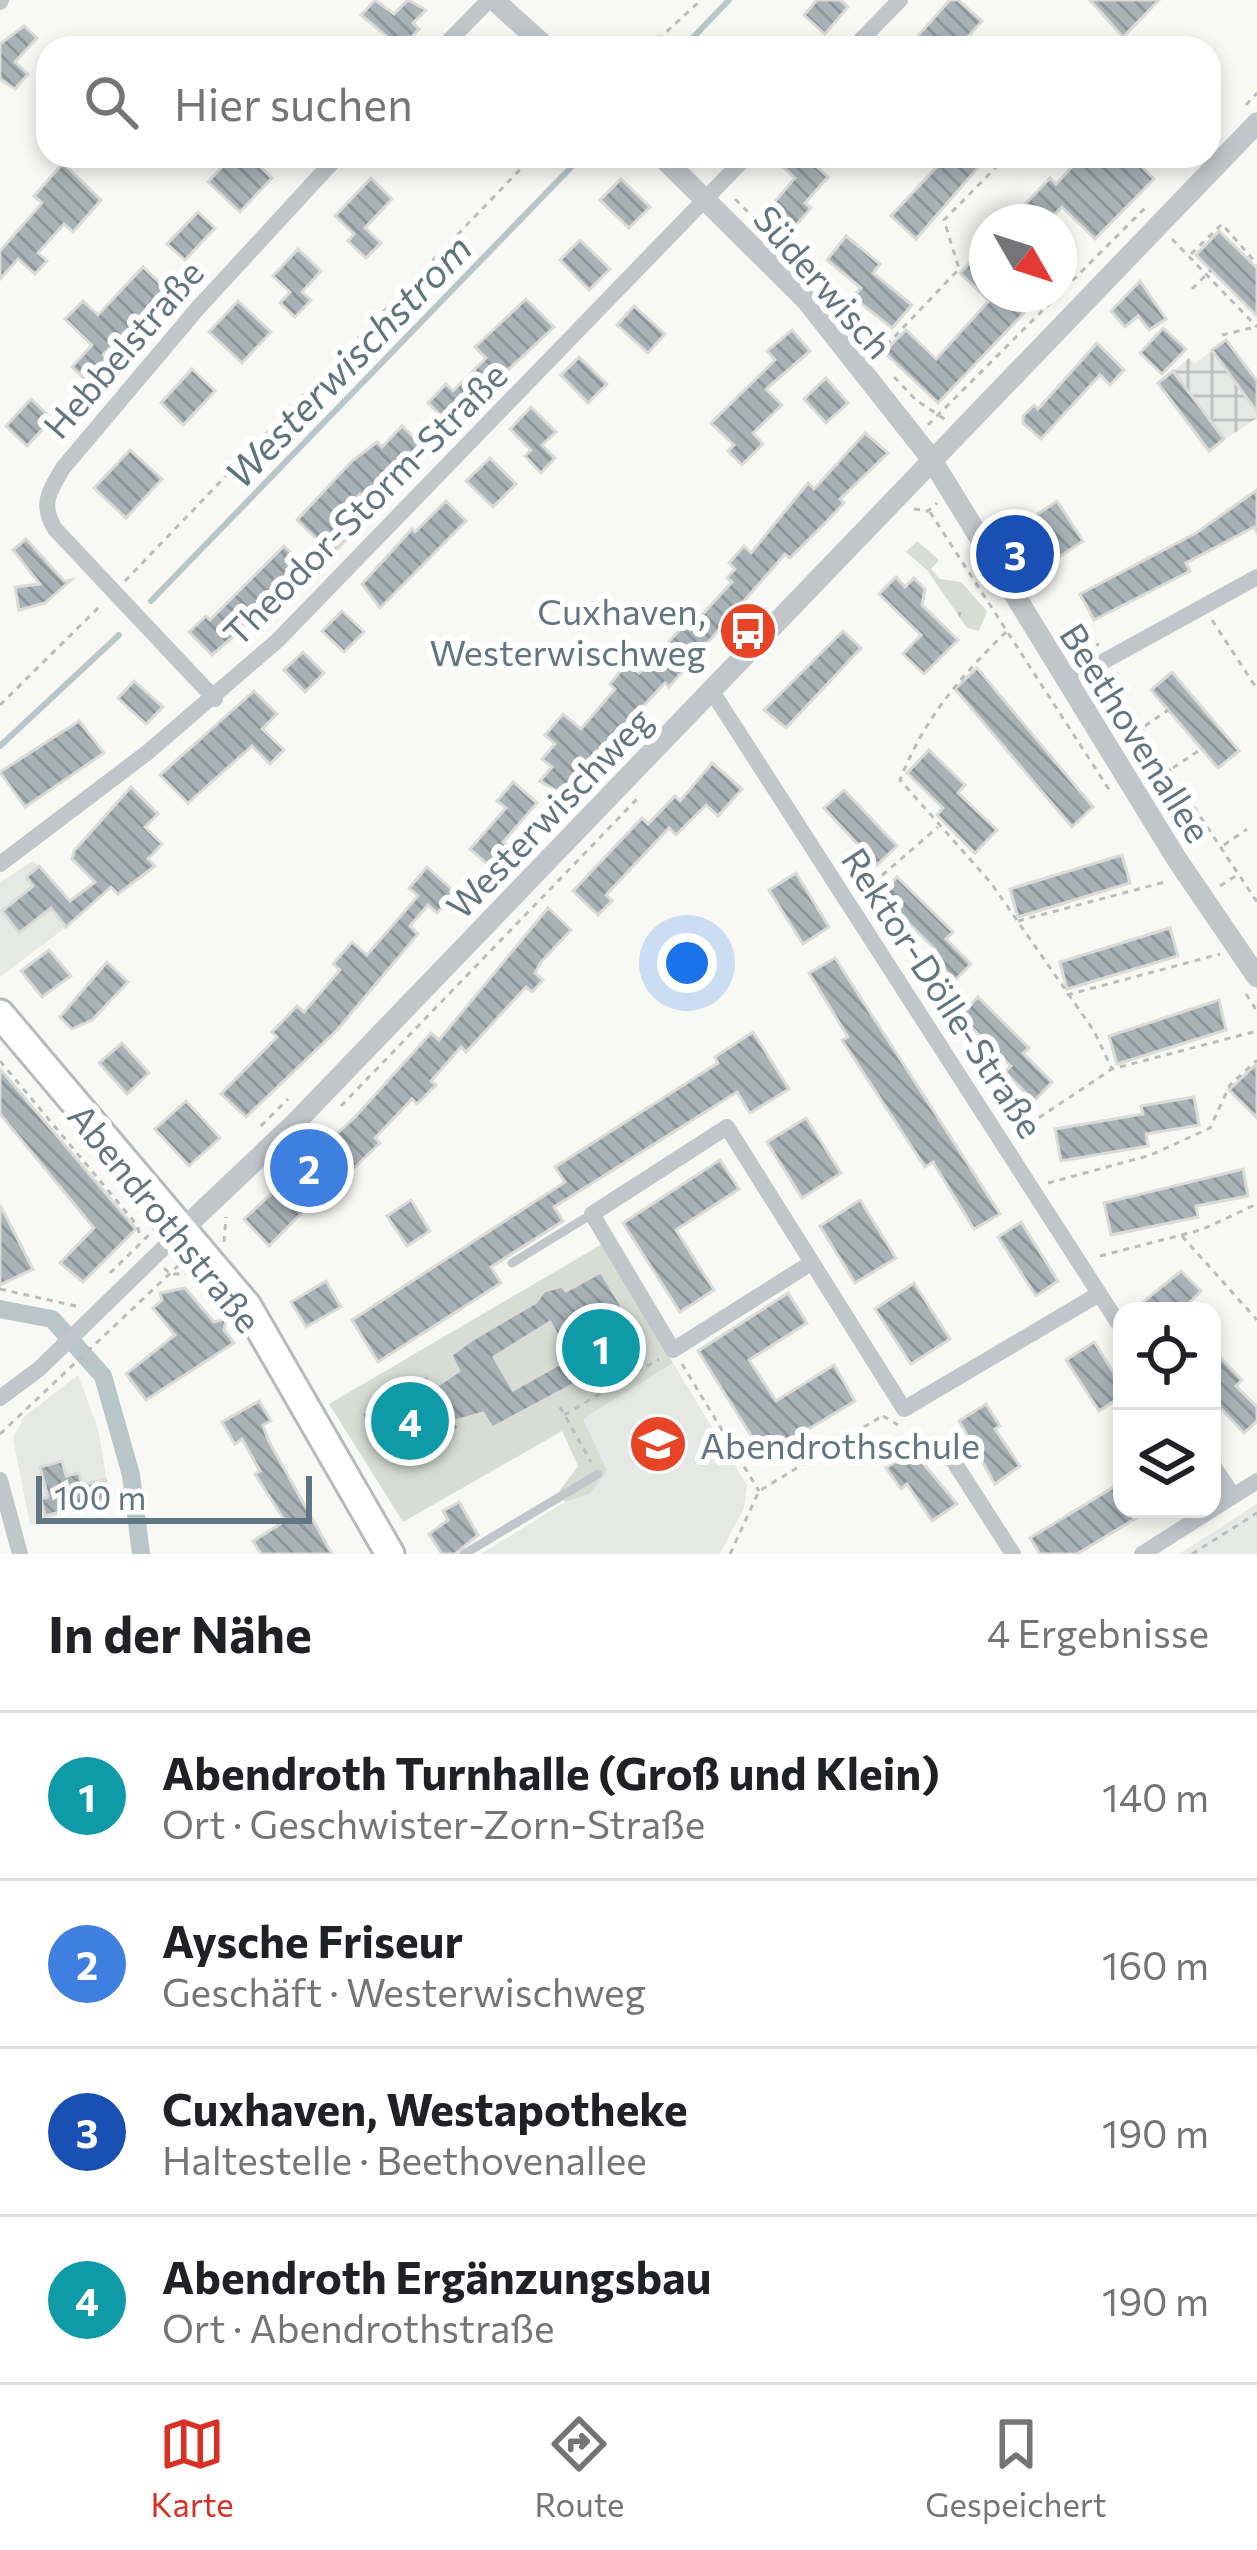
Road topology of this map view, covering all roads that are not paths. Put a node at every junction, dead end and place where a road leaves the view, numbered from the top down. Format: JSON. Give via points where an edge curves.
{"nodes":[{"id":1,"x":491,"y":0,"type":"edge"},
{"id":2,"x":900,"y":0,"type":"edge"},
{"id":3,"x":454,"y":36,"type":"edge"},
{"id":4,"x":533,"y":36,"type":"edge"},
{"id":5,"x":865,"y":36,"type":"edge"},
{"id":6,"x":1257,"y":123,"type":"edge"},
{"id":7,"x":1221,"y":160,"type":"edge"},
{"id":8,"x":327,"y":168,"type":"edge"},
{"id":9,"x":674,"y":168,"type":"edge"},
{"id":10,"x":735,"y":168,"type":"edge"},
{"id":11,"x":1213,"y":168,"type":"edge"},
{"id":12,"x":705,"y":199,"type":"junction"},
{"id":13,"x":930,"y":457,"type":"junction"},
{"id":14,"x":1257,"y":577,"type":"edge"},
{"id":15,"x":1066,"y":682,"type":"junction"},
{"id":16,"x":711,"y":690,"type":"junction"},
{"id":17,"x":214,"y":699,"type":"junction"},
{"id":18,"x":0,"y":864,"type":"edge"},
{"id":19,"x":1257,"y":977,"type":"edge"},
{"id":20,"x":0,"y":1014,"type":"edge"},
{"id":21,"x":592,"y":1214,"type":"junction"},
{"id":22,"x":182,"y":1231,"type":"junction"},
{"id":23,"x":512,"y":1263,"type":"dead end"},
{"id":24,"x":811,"y":1263,"type":"junction"},
{"id":25,"x":1099,"y":1294,"type":"junction"},
{"id":26,"x":1113,"y":1315,"type":"edge"},
{"id":27,"x":0,"y":1399,"type":"edge"},
{"id":28,"x":954,"y":1462,"type":"dead end"},
{"id":29,"x":598,"y":1474,"type":"road end"},
{"id":30,"x":1221,"y":1478,"type":"edge"},
{"id":31,"x":0,"y":1480,"type":"edge"},
{"id":32,"x":1257,"y":1480,"type":"edge"},
{"id":33,"x":1233,"y":1496,"type":"junction"},
{"id":34,"x":20,"y":1554,"type":"edge"},
{"id":35,"x":390,"y":1554,"type":"edge"},
{"id":36,"x":464,"y":1554,"type":"edge"},
{"id":37,"x":1013,"y":1554,"type":"edge"},
{"id":38,"x":1142,"y":1554,"type":"edge"}],
"edges":[{"from":1,"to":3,"type":"street"},
{"from":1,"to":4,"type":"street"},
{"from":2,"to":5,"type":"street"},
{"from":6,"to":7,"type":"street","name":"Westerwischweg"},
{"from":8,"to":17,"type":"street","name":"Hebbelstraße","via":[[184,325],[45,499],[55,529]]},
{"from":9,"to":12,"type":"street","name":"Süderwisch"},
{"from":10,"to":12,"type":"street","name":"Theodor-Storm-Straße"},
{"from":11,"to":13,"type":"street","name":"Westerwischweg"},
{"from":12,"to":13,"type":"street","name":"Süderwisch","via":[[806,300]]},
{"from":12,"to":17,"type":"street","name":"Theodor-Storm-Straße","via":[[343,578]]},
{"from":13,"to":15,"type":"street","name":"Beethovenallee"},
{"from":13,"to":16,"type":"street","name":"Westerwischweg"},
{"from":14,"to":15,"type":"street"},
{"from":15,"to":19,"type":"street","name":"Beethovenallee"},
{"from":16,"to":22,"type":"street","name":"Westerwischweg","via":[[298,1121]]},
{"from":16,"to":25,"type":"street","name":"Rektor-Dölle-Straße"},
{"from":17,"to":18,"type":"street","name":"Theodor-Storm-Straße"},
{"from":20,"to":22,"type":"main road","name":"Abendrothstraße"},
{"from":21,"to":23,"type":"lane"},
{"from":21,"to":24,"type":"street","via":[[727,1127]]},
{"from":21,"to":24,"type":"street","via":[[673,1350]]},
{"from":22,"to":27,"type":"street"},
{"from":22,"to":35,"type":"main road","name":"Abendrothstraße","via":[[247,1306]]},
{"from":24,"to":25,"type":"street","via":[[904,1409]]},
{"from":25,"to":26,"type":"street","name":"Rektor-Dölle-Straße"},
{"from":28,"to":37,"type":"street"},
{"from":29,"to":36,"type":"lane"},
{"from":30,"to":33,"type":"street"},
{"from":31,"to":34,"type":"street"},
{"from":32,"to":33,"type":"street"},
{"from":33,"to":38,"type":"street"}]}
